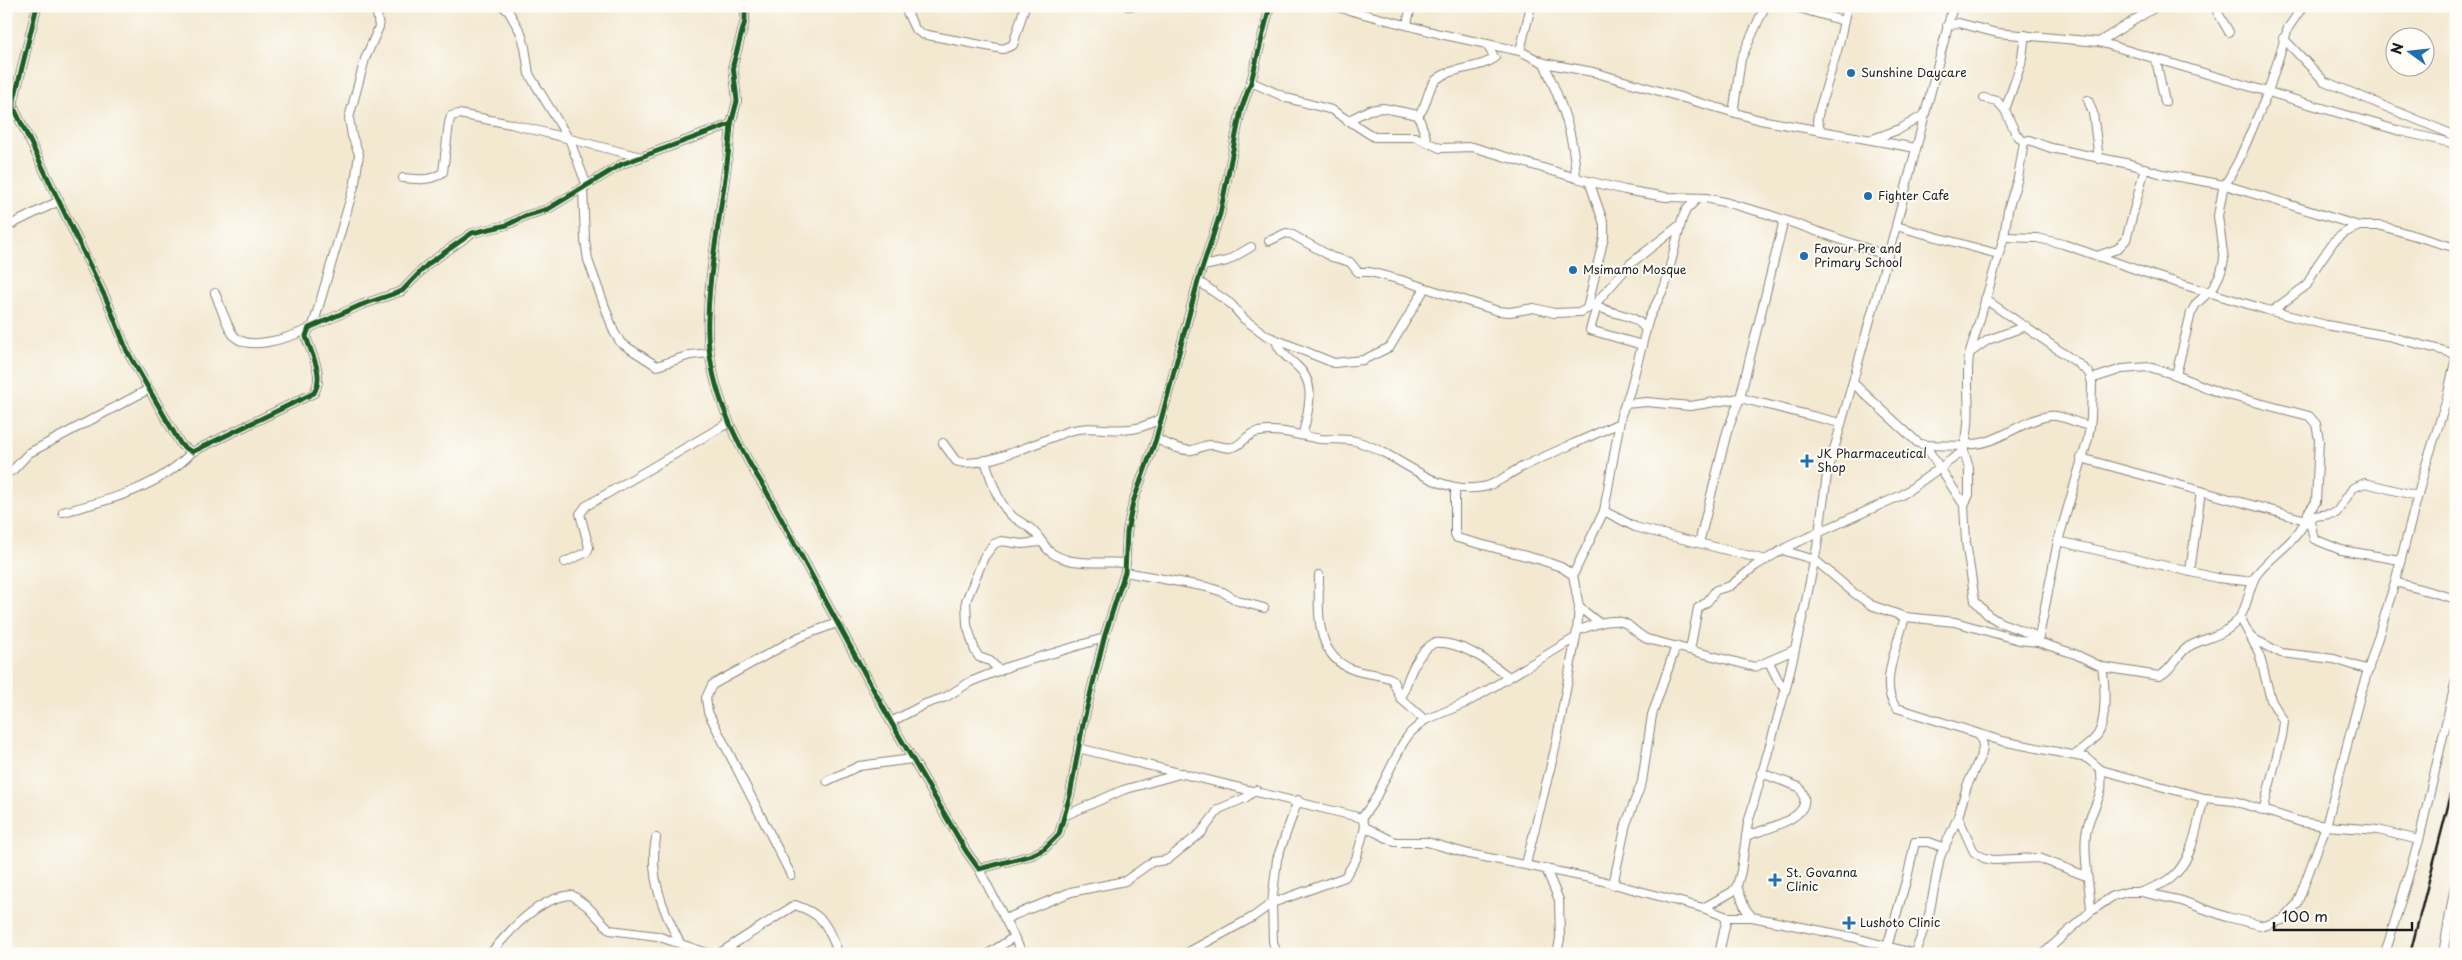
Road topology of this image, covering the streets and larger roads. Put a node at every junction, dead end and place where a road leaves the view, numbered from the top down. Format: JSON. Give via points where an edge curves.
{"nodes":[{"id":1,"x":36,"y":6,"type":"edge"},
{"id":2,"x":376,"y":6,"type":"edge"},
{"id":3,"x":503,"y":6,"type":"edge"},
{"id":4,"x":746,"y":6,"type":"edge"},
{"id":5,"x":904,"y":6,"type":"edge"},
{"id":6,"x":1025,"y":6,"type":"edge"},
{"id":7,"x":1127,"y":6,"type":"edge"},
{"id":8,"x":1135,"y":6,"type":"edge"},
{"id":9,"x":1270,"y":6,"type":"edge"},
{"id":10,"x":1334,"y":6,"type":"edge"},
{"id":11,"x":1411,"y":6,"type":"edge"},
{"id":12,"x":1531,"y":6,"type":"edge"},
{"id":13,"x":1765,"y":6,"type":"edge"},
{"id":14,"x":1792,"y":6,"type":"edge"},
{"id":15,"x":1847,"y":6,"type":"edge"},
{"id":16,"x":1953,"y":6,"type":"edge"},
{"id":17,"x":2158,"y":6,"type":"edge"},
{"id":18,"x":2214,"y":6,"type":"edge"},
{"id":19,"x":2303,"y":6,"type":"edge"},
{"id":20,"x":1844,"y":21,"type":"junction"},
{"id":21,"x":1407,"y":24,"type":"junction"},
{"id":22,"x":1947,"y":26,"type":"junction"},
{"id":23,"x":2229,"y":32,"type":"dead end"},
{"id":24,"x":2025,"y":35,"type":"junction"},
{"id":25,"x":2283,"y":38,"type":"junction"},
{"id":26,"x":2099,"y":42,"type":"junction"},
{"id":27,"x":1487,"y":45,"type":"junction"},
{"id":28,"x":1520,"y":51,"type":"junction"},
{"id":29,"x":2156,"y":60,"type":"junction"},
{"id":30,"x":1544,"y":63,"type":"junction"},
{"id":31,"x":1251,"y":82,"type":"junction"},
{"id":32,"x":2268,"y":92,"type":"junction"},
{"id":33,"x":1984,"y":98,"type":"dead end"},
{"id":34,"x":2088,"y":100,"type":"dead end"},
{"id":35,"x":2165,"y":102,"type":"dead end"},
{"id":36,"x":10,"y":108,"type":"edge"},
{"id":37,"x":2005,"y":110,"type":"junction"},
{"id":38,"x":1736,"y":113,"type":"junction"},
{"id":39,"x":1418,"y":115,"type":"junction"},
{"id":40,"x":1924,"y":115,"type":"junction"},
{"id":41,"x":1348,"y":121,"type":"junction"},
{"id":42,"x":731,"y":124,"type":"junction"},
{"id":43,"x":1821,"y":131,"type":"junction"},
{"id":44,"x":2456,"y":136,"type":"edge"},
{"id":45,"x":1873,"y":139,"type":"junction"},
{"id":46,"x":570,"y":141,"type":"junction"},
{"id":47,"x":2024,"y":142,"type":"junction"},
{"id":48,"x":1428,"y":143,"type":"junction"},
{"id":49,"x":2456,"y":144,"type":"edge"},
{"id":50,"x":1916,"y":148,"type":"junction"},
{"id":51,"x":641,"y":157,"type":"junction"},
{"id":52,"x":2099,"y":159,"type":"junction"},
{"id":53,"x":2145,"y":168,"type":"junction"},
{"id":54,"x":402,"y":178,"type":"dead end"},
{"id":55,"x":1576,"y":178,"type":"junction"},
{"id":56,"x":1589,"y":181,"type":"junction"},
{"id":57,"x":2225,"y":185,"type":"junction"},
{"id":58,"x":585,"y":187,"type":"junction"},
{"id":59,"x":1698,"y":198,"type":"junction"},
{"id":60,"x":60,"y":201,"type":"junction"},
{"id":61,"x":1784,"y":220,"type":"junction"},
{"id":62,"x":1680,"y":225,"type":"junction"},
{"id":63,"x":1896,"y":226,"type":"junction"},
{"id":64,"x":2359,"y":226,"type":"junction"},
{"id":65,"x":6,"y":227,"type":"edge"},
{"id":66,"x":2004,"y":237,"type":"junction"},
{"id":67,"x":1268,"y":241,"type":"dead end"},
{"id":68,"x":1251,"y":247,"type":"dead end"},
{"id":69,"x":2456,"y":248,"type":"edge"},
{"id":70,"x":1998,"y":254,"type":"junction"},
{"id":71,"x":2100,"y":255,"type":"junction"},
{"id":72,"x":1888,"y":256,"type":"junction"},
{"id":73,"x":1203,"y":266,"type":"junction"},
{"id":74,"x":1198,"y":281,"type":"junction"},
{"id":75,"x":1424,"y":288,"type":"junction"},
{"id":76,"x":2208,"y":292,"type":"junction"},
{"id":77,"x":215,"y":293,"type":"dead end"},
{"id":78,"x":1985,"y":298,"type":"junction"},
{"id":79,"x":1596,"y":305,"type":"junction"},
{"id":80,"x":1587,"y":309,"type":"junction"},
{"id":81,"x":2272,"y":311,"type":"junction"},
{"id":82,"x":2026,"y":326,"type":"junction"},
{"id":83,"x":310,"y":328,"type":"junction"},
{"id":84,"x":1646,"y":330,"type":"junction"},
{"id":85,"x":1276,"y":341,"type":"junction"},
{"id":86,"x":1642,"y":345,"type":"junction"},
{"id":87,"x":1971,"y":352,"type":"junction"},
{"id":88,"x":710,"y":354,"type":"junction"},
{"id":89,"x":2456,"y":356,"type":"edge"},
{"id":90,"x":2176,"y":375,"type":"junction"},
{"id":91,"x":2091,"y":379,"type":"junction"},
{"id":92,"x":1852,"y":383,"type":"junction"},
{"id":93,"x":149,"y":389,"type":"junction"},
{"id":94,"x":1740,"y":398,"type":"junction"},
{"id":95,"x":1625,"y":404,"type":"junction"},
{"id":96,"x":1162,"y":418,"type":"junction"},
{"id":97,"x":728,"y":423,"type":"junction"},
{"id":98,"x":1619,"y":423,"type":"junction"},
{"id":99,"x":1840,"y":424,"type":"junction"},
{"id":100,"x":2090,"y":426,"type":"junction"},
{"id":101,"x":1303,"y":434,"type":"junction"},
{"id":102,"x":1156,"y":439,"type":"junction"},
{"id":103,"x":943,"y":443,"type":"dead end"},
{"id":104,"x":1925,"y":446,"type":"junction"},
{"id":105,"x":1964,"y":446,"type":"junction"},
{"id":106,"x":192,"y":452,"type":"junction"},
{"id":107,"x":2081,"y":458,"type":"junction"},
{"id":108,"x":985,"y":460,"type":"junction"},
{"id":109,"x":1939,"y":467,"type":"junction"},
{"id":110,"x":6,"y":474,"type":"edge"},
{"id":111,"x":1455,"y":488,"type":"junction"},
{"id":112,"x":2201,"y":491,"type":"junction"},
{"id":113,"x":2418,"y":496,"type":"junction"},
{"id":114,"x":1964,"y":505,"type":"junction"},
{"id":115,"x":1604,"y":510,"type":"junction"},
{"id":116,"x":63,"y":512,"type":"dead end"},
{"id":117,"x":2307,"y":517,"type":"junction"},
{"id":118,"x":1818,"y":534,"type":"junction"},
{"id":119,"x":2058,"y":541,"type":"junction"},
{"id":120,"x":1040,"y":542,"type":"junction"},
{"id":121,"x":1699,"y":543,"type":"junction"},
{"id":122,"x":1782,"y":550,"type":"junction"},
{"id":123,"x":1766,"y":560,"type":"junction"},
{"id":124,"x":1815,"y":560,"type":"junction"},
{"id":125,"x":2400,"y":560,"type":"junction"},
{"id":126,"x":565,"y":562,"type":"dead end"},
{"id":127,"x":1126,"y":563,"type":"junction"},
{"id":128,"x":1125,"y":572,"type":"junction"},
{"id":129,"x":2190,"y":572,"type":"junction"},
{"id":130,"x":1319,"y":575,"type":"dead end"},
{"id":131,"x":1573,"y":575,"type":"junction"},
{"id":132,"x":2254,"y":579,"type":"junction"},
{"id":133,"x":2395,"y":582,"type":"junction"},
{"id":134,"x":2456,"y":599,"type":"edge"},
{"id":135,"x":1579,"y":607,"type":"junction"},
{"id":136,"x":1264,"y":608,"type":"dead end"},
{"id":137,"x":1905,"y":617,"type":"junction"},
{"id":138,"x":2240,"y":617,"type":"junction"},
{"id":139,"x":1599,"y":623,"type":"junction"},
{"id":140,"x":837,"y":624,"type":"junction"},
{"id":141,"x":1576,"y":634,"type":"junction"},
{"id":142,"x":1104,"y":638,"type":"junction"},
{"id":143,"x":2252,"y":638,"type":"junction"},
{"id":144,"x":2038,"y":639,"type":"junction"},
{"id":145,"x":1676,"y":646,"type":"junction"},
{"id":146,"x":1690,"y":650,"type":"junction"},
{"id":147,"x":1794,"y":650,"type":"junction"},
{"id":148,"x":1769,"y":662,"type":"junction"},
{"id":149,"x":2102,"y":667,"type":"junction"},
{"id":150,"x":2369,"y":670,"type":"junction"},
{"id":151,"x":1000,"y":671,"type":"junction"},
{"id":152,"x":1509,"y":677,"type":"junction"},
{"id":153,"x":2456,"y":680,"type":"edge"},
{"id":154,"x":1786,"y":688,"type":"junction"},
{"id":155,"x":1401,"y":699,"type":"junction"},
{"id":156,"x":1425,"y":720,"type":"junction"},
{"id":157,"x":891,"y":722,"type":"junction"},
{"id":158,"x":1980,"y":734,"type":"junction"},
{"id":159,"x":1078,"y":748,"type":"junction"},
{"id":160,"x":2075,"y":755,"type":"junction"},
{"id":161,"x":912,"y":758,"type":"junction"},
{"id":162,"x":2102,"y":770,"type":"junction"},
{"id":163,"x":1183,"y":773,"type":"junction"},
{"id":164,"x":1762,"y":773,"type":"junction"},
{"id":165,"x":827,"y":781,"type":"dead end"},
{"id":166,"x":1256,"y":790,"type":"junction"},
{"id":167,"x":2204,"y":798,"type":"junction"},
{"id":168,"x":1298,"y":800,"type":"junction"},
{"id":169,"x":2263,"y":811,"type":"junction"},
{"id":170,"x":1064,"y":816,"type":"junction"},
{"id":171,"x":1958,"y":817,"type":"junction"},
{"id":172,"x":1362,"y":818,"type":"junction"},
{"id":173,"x":2326,"y":826,"type":"junction"},
{"id":174,"x":1365,"y":827,"type":"junction"},
{"id":175,"x":1746,"y":836,"type":"junction"},
{"id":176,"x":656,"y":838,"type":"dead end"},
{"id":177,"x":2420,"y":840,"type":"junction"},
{"id":178,"x":1945,"y":848,"type":"junction"},
{"id":179,"x":1526,"y":864,"type":"junction"},
{"id":180,"x":980,"y":869,"type":"junction"},
{"id":181,"x":1546,"y":869,"type":"junction"},
{"id":182,"x":791,"y":876,"type":"dead end"},
{"id":183,"x":2086,"y":876,"type":"junction"},
{"id":184,"x":2456,"y":880,"type":"edge"},
{"id":185,"x":1613,"y":885,"type":"junction"},
{"id":186,"x":1737,"y":886,"type":"junction"},
{"id":187,"x":2142,"y":892,"type":"junction"},
{"id":188,"x":1272,"y":903,"type":"junction"},
{"id":189,"x":1703,"y":908,"type":"junction"},
{"id":190,"x":2091,"y":911,"type":"junction"},
{"id":191,"x":1727,"y":917,"type":"junction"},
{"id":192,"x":1752,"y":918,"type":"junction"},
{"id":193,"x":1004,"y":919,"type":"junction"},
{"id":194,"x":1014,"y":937,"type":"junction"},
{"id":195,"x":680,"y":943,"type":"junction"},
{"id":196,"x":1888,"y":947,"type":"junction"},
{"id":197,"x":490,"y":954,"type":"edge"},
{"id":198,"x":710,"y":954,"type":"edge"},
{"id":199,"x":718,"y":954,"type":"edge"},
{"id":200,"x":839,"y":954,"type":"edge"},
{"id":201,"x":988,"y":954,"type":"edge"},
{"id":202,"x":1023,"y":954,"type":"edge"},
{"id":203,"x":1185,"y":954,"type":"edge"},
{"id":204,"x":1277,"y":954,"type":"edge"},
{"id":205,"x":1557,"y":954,"type":"edge"},
{"id":206,"x":1719,"y":954,"type":"edge"},
{"id":207,"x":1916,"y":954,"type":"edge"},
{"id":208,"x":2044,"y":954,"type":"edge"},
{"id":209,"x":2385,"y":954,"type":"edge"},
{"id":210,"x":2443,"y":954,"type":"edge"}],
"edges":[{"from":1,"to":36,"type":"street"},
{"from":2,"to":83,"type":"street","via":[[380,27],[365,59],[349,118],[358,154],[354,183]]},
{"from":3,"to":46,"type":"street","via":[[521,33],[529,74]]},
{"from":4,"to":42,"type":"street","via":[[733,65],[737,101]]},
{"from":5,"to":6,"type":"street","via":[[915,29],[922,34],[1003,49],[1013,45]]},
{"from":7,"to":8,"type":"street"},
{"from":9,"to":31,"type":"street"},
{"from":10,"to":21,"type":"street"},
{"from":11,"to":21,"type":"street"},
{"from":12,"to":28,"type":"street"},
{"from":13,"to":38,"type":"street","via":[[1741,59],[1734,107]]},
{"from":14,"to":20,"type":"street"},
{"from":15,"to":20,"type":"street"},
{"from":16,"to":22,"type":"street"},
{"from":17,"to":26,"type":"street"},
{"from":18,"to":23,"type":"street"},
{"from":19,"to":25,"type":"street"},
{"from":20,"to":43,"type":"street","via":[[1817,120]]},
{"from":21,"to":27,"type":"street"},
{"from":22,"to":24,"type":"street","via":[[1959,23],[1989,32]]},
{"from":22,"to":40,"type":"street"},
{"from":24,"to":26,"type":"street"},
{"from":24,"to":37,"type":"street","via":[[2021,64]]},
{"from":25,"to":32,"type":"street"},
{"from":25,"to":44,"type":"street","via":[[2324,81]]},
{"from":26,"to":29,"type":"street"},
{"from":27,"to":28,"type":"street"},
{"from":27,"to":39,"type":"street","via":[[1495,58],[1436,80]]},
{"from":28,"to":30,"type":"street"},
{"from":29,"to":32,"type":"street"},
{"from":29,"to":35,"type":"street"},
{"from":30,"to":38,"type":"street","via":[[1593,72]]},
{"from":30,"to":55,"type":"street","via":[[1569,124]]},
{"from":31,"to":41,"type":"street","via":[[1287,98],[1332,110]]},
{"from":31,"to":73,"type":"street","via":[[1241,110],[1220,214]]},
{"from":32,"to":49,"type":"street"},
{"from":32,"to":57,"type":"street"},
{"from":33,"to":37,"type":"street","via":[[1997,101]]},
{"from":34,"to":52,"type":"street","via":[[2093,113]]},
{"from":36,"to":60,"type":"street"},
{"from":37,"to":47,"type":"street","via":[[2016,134]]},
{"from":38,"to":43,"type":"street"},
{"from":39,"to":41,"type":"street","via":[[1383,108],[1369,110]]},
{"from":39,"to":48,"type":"street"},
{"from":40,"to":45,"type":"street"},
{"from":40,"to":50,"type":"street"},
{"from":41,"to":48,"type":"street","via":[[1374,137],[1416,137]]},
{"from":42,"to":51,"type":"street"},
{"from":42,"to":88,"type":"street","via":[[708,319]]},
{"from":43,"to":45,"type":"street"},
{"from":45,"to":50,"type":"street"},
{"from":46,"to":51,"type":"street"},
{"from":46,"to":54,"type":"street","via":[[511,124],[459,114],[451,116],[449,123],[443,172],[427,179]]},
{"from":46,"to":58,"type":"street"},
{"from":47,"to":52,"type":"street","via":[[2029,140]]},
{"from":47,"to":66,"type":"street"},
{"from":48,"to":55,"type":"street","via":[[1440,148],[1481,148]]},
{"from":50,"to":63,"type":"street"},
{"from":51,"to":58,"type":"street","via":[[622,164]]},
{"from":52,"to":53,"type":"street"},
{"from":53,"to":57,"type":"street"},
{"from":53,"to":71,"type":"street","via":[[2126,240],[2117,250]]},
{"from":55,"to":56,"type":"street"},
{"from":56,"to":59,"type":"street","via":[[1666,198]]},
{"from":56,"to":80,"type":"street","via":[[1603,218],[1604,230]]},
{"from":57,"to":64,"type":"street"},
{"from":57,"to":76,"type":"street","via":[[2218,216],[2224,260],[2217,281]]},
{"from":58,"to":83,"type":"street","via":[[548,209],[472,234],[428,264],[402,291]]},
{"from":58,"to":88,"type":"street","via":[[584,240],[588,260],[621,344],[657,366],[690,354]]},
{"from":59,"to":61,"type":"street","via":[[1728,203]]},
{"from":59,"to":62,"type":"street","via":[[1686,210]]},
{"from":60,"to":65,"type":"street"},
{"from":60,"to":93,"type":"street","via":[[127,351]]},
{"from":61,"to":72,"type":"street"},
{"from":61,"to":94,"type":"street"},
{"from":62,"to":79,"type":"street","via":[[1630,264]]},
{"from":62,"to":84,"type":"street","via":[[1665,286]]},
{"from":63,"to":70,"type":"street"},
{"from":63,"to":72,"type":"street"},
{"from":64,"to":69,"type":"street","via":[[2382,226]]},
{"from":64,"to":81,"type":"street","via":[[2334,241],[2307,285]]},
{"from":66,"to":70,"type":"street"},
{"from":66,"to":71,"type":"street","via":[[2037,238]]},
{"from":67,"to":75,"type":"street","via":[[1291,234],[1332,257],[1350,262],[1358,272],[1370,272]]},
{"from":68,"to":73,"type":"street","via":[[1227,260]]},
{"from":70,"to":78,"type":"street"},
{"from":71,"to":76,"type":"street"},
{"from":72,"to":92,"type":"street"},
{"from":73,"to":74,"type":"street"},
{"from":74,"to":85,"type":"street","via":[[1231,304],[1260,332]]},
{"from":74,"to":96,"type":"street"},
{"from":75,"to":80,"type":"street","via":[[1498,311],[1534,308],[1571,313]]},
{"from":75,"to":85,"type":"street","via":[[1395,341],[1383,352],[1363,360],[1334,362]]},
{"from":76,"to":81,"type":"street"},
{"from":76,"to":90,"type":"street","via":[[2191,313]]},
{"from":77,"to":83,"type":"street","via":[[232,334],[240,340],[268,343]]},
{"from":78,"to":82,"type":"street"},
{"from":78,"to":87,"type":"street"},
{"from":79,"to":80,"type":"street"},
{"from":79,"to":84,"type":"street","via":[[1607,312],[1633,317]]},
{"from":79,"to":86,"type":"street","via":[[1590,330]]},
{"from":81,"to":89,"type":"street","via":[[2388,336]]},
{"from":82,"to":87,"type":"street","via":[[1988,340]]},
{"from":82,"to":91,"type":"street","via":[[2076,362]]},
{"from":83,"to":106,"type":"street","via":[[306,336],[319,374],[319,384],[314,393]]},
{"from":84,"to":86,"type":"street"},
{"from":85,"to":101,"type":"street","via":[[1280,351],[1304,371],[1310,385]]},
{"from":86,"to":95,"type":"street"},
{"from":87,"to":105,"type":"street"},
{"from":88,"to":97,"type":"street"},
{"from":89,"to":113,"type":"street"},
{"from":90,"to":91,"type":"street","via":[[2149,367],[2122,369]]},
{"from":90,"to":117,"type":"street","via":[[2220,393],[2312,418],[2319,440],[2316,502]]},
{"from":91,"to":100,"type":"street"},
{"from":92,"to":99,"type":"street"},
{"from":92,"to":104,"type":"street","via":[[1911,439]]},
{"from":93,"to":106,"type":"street","via":[[181,445]]},
{"from":93,"to":110,"type":"street","via":[[29,453]]},
{"from":94,"to":95,"type":"street","via":[[1690,406],[1647,402]]},
{"from":94,"to":99,"type":"street"},
{"from":94,"to":121,"type":"street","via":[[1727,432]]},
{"from":95,"to":98,"type":"street"},
{"from":96,"to":102,"type":"street"},
{"from":96,"to":108,"type":"street","via":[[1137,428],[1071,430]]},
{"from":97,"to":126,"type":"street","via":[[586,506],[580,514],[589,547],[587,552]]},
{"from":97,"to":140,"type":"street"},
{"from":98,"to":111,"type":"street","via":[[1490,485]]},
{"from":98,"to":115,"type":"street"},
{"from":99,"to":118,"type":"street","via":[[1827,474]]},
{"from":100,"to":105,"type":"street","via":[[2048,416],[1990,441]]},
{"from":100,"to":107,"type":"street"},
{"from":101,"to":102,"type":"street","via":[[1255,433],[1235,447],[1210,445],[1189,450]]},
{"from":101,"to":111,"type":"street","via":[[1355,441],[1406,464],[1435,483]]},
{"from":102,"to":127,"type":"street","via":[[1129,520]]},
{"from":103,"to":108,"type":"street","via":[[956,461],[968,464]]},
{"from":104,"to":105,"type":"street"},
{"from":104,"to":109,"type":"street"},
{"from":105,"to":109,"type":"street","via":[[1960,454]]},
{"from":105,"to":114,"type":"street","via":[[1969,468],[1969,495]]},
{"from":106,"to":116,"type":"street","via":[[171,471],[130,494]]},
{"from":107,"to":112,"type":"street"},
{"from":107,"to":119,"type":"street"},
{"from":108,"to":120,"type":"street","via":[[1006,510],[1030,529]]},
{"from":109,"to":114,"type":"street"},
{"from":109,"to":118,"type":"street","via":[[1902,495]]},
{"from":111,"to":131,"type":"street","via":[[1455,534],[1458,538],[1541,560]]},
{"from":112,"to":117,"type":"street"},
{"from":112,"to":129,"type":"street"},
{"from":113,"to":117,"type":"street","via":[[2365,483],[2348,493],[2336,513]]},
{"from":113,"to":125,"type":"street"},
{"from":114,"to":144,"type":"street","via":[[1975,601],[1999,622]]},
{"from":115,"to":121,"type":"street","via":[[1635,527]]},
{"from":115,"to":131,"type":"street"},
{"from":117,"to":125,"type":"street","via":[[2314,538],[2341,550]]},
{"from":117,"to":132,"type":"street"},
{"from":118,"to":122,"type":"street"},
{"from":118,"to":124,"type":"street"},
{"from":119,"to":129,"type":"street"},
{"from":119,"to":144,"type":"street"},
{"from":120,"to":127,"type":"street","via":[[1047,550],[1069,560]]},
{"from":120,"to":151,"type":"street","via":[[1022,544],[1003,540],[994,544],[984,557],[966,601],[967,625],[974,651]]},
{"from":121,"to":123,"type":"street"},
{"from":122,"to":123,"type":"street"},
{"from":122,"to":124,"type":"street"},
{"from":123,"to":146,"type":"street","via":[[1727,588],[1716,590],[1698,608]]},
{"from":124,"to":137,"type":"street","via":[[1871,605]]},
{"from":124,"to":147,"type":"street"},
{"from":125,"to":133,"type":"street"},
{"from":127,"to":128,"type":"street"},
{"from":128,"to":136,"type":"street","via":[[1223,592],[1238,601]]},
{"from":128,"to":142,"type":"street"},
{"from":129,"to":132,"type":"street","via":[[2217,578]]},
{"from":130,"to":155,"type":"street","via":[[1321,631],[1327,648],[1353,670],[1392,679]]},
{"from":131,"to":135,"type":"street"},
{"from":132,"to":138,"type":"street","via":[[2248,603]]},
{"from":133,"to":134,"type":"street"},
{"from":133,"to":150,"type":"street"},
{"from":135,"to":139,"type":"street"},
{"from":135,"to":141,"type":"street"},
{"from":137,"to":144,"type":"street","via":[[1955,622],[2019,640]]},
{"from":137,"to":158,"type":"street","via":[[1887,687],[1890,699],[1897,708]]},
{"from":138,"to":143,"type":"street"},
{"from":138,"to":149,"type":"street","via":[[2218,636],[2189,647],[2178,655],[2163,674]]},
{"from":139,"to":141,"type":"street"},
{"from":139,"to":145,"type":"street","via":[[1626,624],[1638,635]]},
{"from":140,"to":157,"type":"street"},
{"from":140,"to":182,"type":"street","via":[[799,636],[766,653],[712,685],[706,698],[708,712]]},
{"from":141,"to":152,"type":"street"},
{"from":141,"to":179,"type":"street","via":[[1564,710]]},
{"from":142,"to":151,"type":"street"},
{"from":142,"to":159,"type":"street"},
{"from":143,"to":150,"type":"street","via":[[2281,653],[2334,660]]},
{"from":143,"to":169,"type":"street","via":[[2271,700],[2284,722]]},
{"from":144,"to":149,"type":"street"},
{"from":145,"to":146,"type":"street"},
{"from":145,"to":185,"type":"street","via":[[1652,715],[1642,782],[1626,824]]},
{"from":146,"to":148,"type":"street","via":[[1755,667]]},
{"from":147,"to":148,"type":"street"},
{"from":147,"to":154,"type":"street"},
{"from":148,"to":154,"type":"street","via":[[1779,682]]},
{"from":149,"to":160,"type":"street","via":[[2104,717],[2101,727],[2098,735]]},
{"from":150,"to":173,"type":"street"},
{"from":151,"to":157,"type":"street","via":[[970,682],[946,698],[925,704]]},
{"from":152,"to":155,"type":"street","via":[[1475,654],[1457,646],[1434,643],[1423,651]]},
{"from":152,"to":156,"type":"street","via":[[1466,703]]},
{"from":153,"to":177,"type":"street"},
{"from":154,"to":164,"type":"street"},
{"from":155,"to":156,"type":"street"},
{"from":156,"to":172,"type":"street","via":[[1402,743],[1374,801]]},
{"from":157,"to":161,"type":"street"},
{"from":158,"to":160,"type":"street"},
{"from":158,"to":171,"type":"street","via":[[1982,753]]},
{"from":159,"to":163,"type":"street"},
{"from":159,"to":170,"type":"street"},
{"from":160,"to":162,"type":"street","via":[[2087,758]]},
{"from":161,"to":165,"type":"street","via":[[859,766]]},
{"from":161,"to":180,"type":"street","via":[[966,851]]},
{"from":162,"to":167,"type":"street"},
{"from":162,"to":183,"type":"street","via":[[2101,789],[2088,819]]},
{"from":163,"to":166,"type":"street"},
{"from":163,"to":170,"type":"street","via":[[1123,790]]},
{"from":164,"to":175,"type":"street"},
{"from":164,"to":175,"type":"street","via":[[1799,787],[1803,794],[1802,809],[1786,822]]},
{"from":166,"to":168,"type":"street"},
{"from":166,"to":193,"type":"street","via":[[1220,809],[1201,832],[1167,860],[1152,862],[1118,884],[1071,892]]},
{"from":167,"to":169,"type":"street","via":[[2234,801]]},
{"from":167,"to":187,"type":"street","via":[[2185,861],[2172,878]]},
{"from":168,"to":172,"type":"street"},
{"from":168,"to":188,"type":"street","via":[[1277,859]]},
{"from":169,"to":173,"type":"street"},
{"from":170,"to":180,"type":"street","via":[[1059,834],[1044,848],[1021,859]]},
{"from":171,"to":178,"type":"street"},
{"from":171,"to":183,"type":"street","via":[[1974,852],[1984,858],[2039,858]]},
{"from":172,"to":174,"type":"street"},
{"from":173,"to":177,"type":"street","via":[[2378,830]]},
{"from":173,"to":187,"type":"street","via":[[2297,904],[2282,920],[2272,924],[2264,926],[2233,919]]},
{"from":174,"to":179,"type":"street","via":[[1395,842],[1427,842],[1469,854]]},
{"from":174,"to":188,"type":"street","via":[[1356,859],[1344,877]]},
{"from":175,"to":186,"type":"street"},
{"from":176,"to":195,"type":"street","via":[[657,887],[663,910]]},
{"from":177,"to":209,"type":"street"},
{"from":178,"to":196,"type":"street","via":[[1929,842],[1915,842]]},
{"from":178,"to":207,"type":"street"},
{"from":179,"to":181,"type":"street"},
{"from":180,"to":193,"type":"street"},
{"from":181,"to":185,"type":"street"},
{"from":181,"to":205,"type":"street","via":[[1559,900]]},
{"from":183,"to":190,"type":"street"},
{"from":184,"to":210,"type":"street"},
{"from":185,"to":189,"type":"street"},
{"from":186,"to":189,"type":"street","via":[[1726,897]]},
{"from":186,"to":192,"type":"street","via":[[1740,899]]},
{"from":187,"to":190,"type":"street","via":[[2112,896]]},
{"from":188,"to":203,"type":"street"},
{"from":188,"to":204,"type":"street","via":[[1273,942]]},
{"from":189,"to":191,"type":"street"},
{"from":190,"to":208,"type":"street"},
{"from":191,"to":192,"type":"street"},
{"from":191,"to":206,"type":"street"},
{"from":192,"to":196,"type":"street"},
{"from":193,"to":194,"type":"street"},
{"from":194,"to":201,"type":"street"},
{"from":194,"to":202,"type":"street"},
{"from":195,"to":197,"type":"street","via":[[657,936],[610,930],[577,897],[569,895],[532,912]]},
{"from":195,"to":198,"type":"street"},
{"from":196,"to":207,"type":"street"},
{"from":199,"to":200,"type":"street","via":[[795,905],[824,920]]}]}
